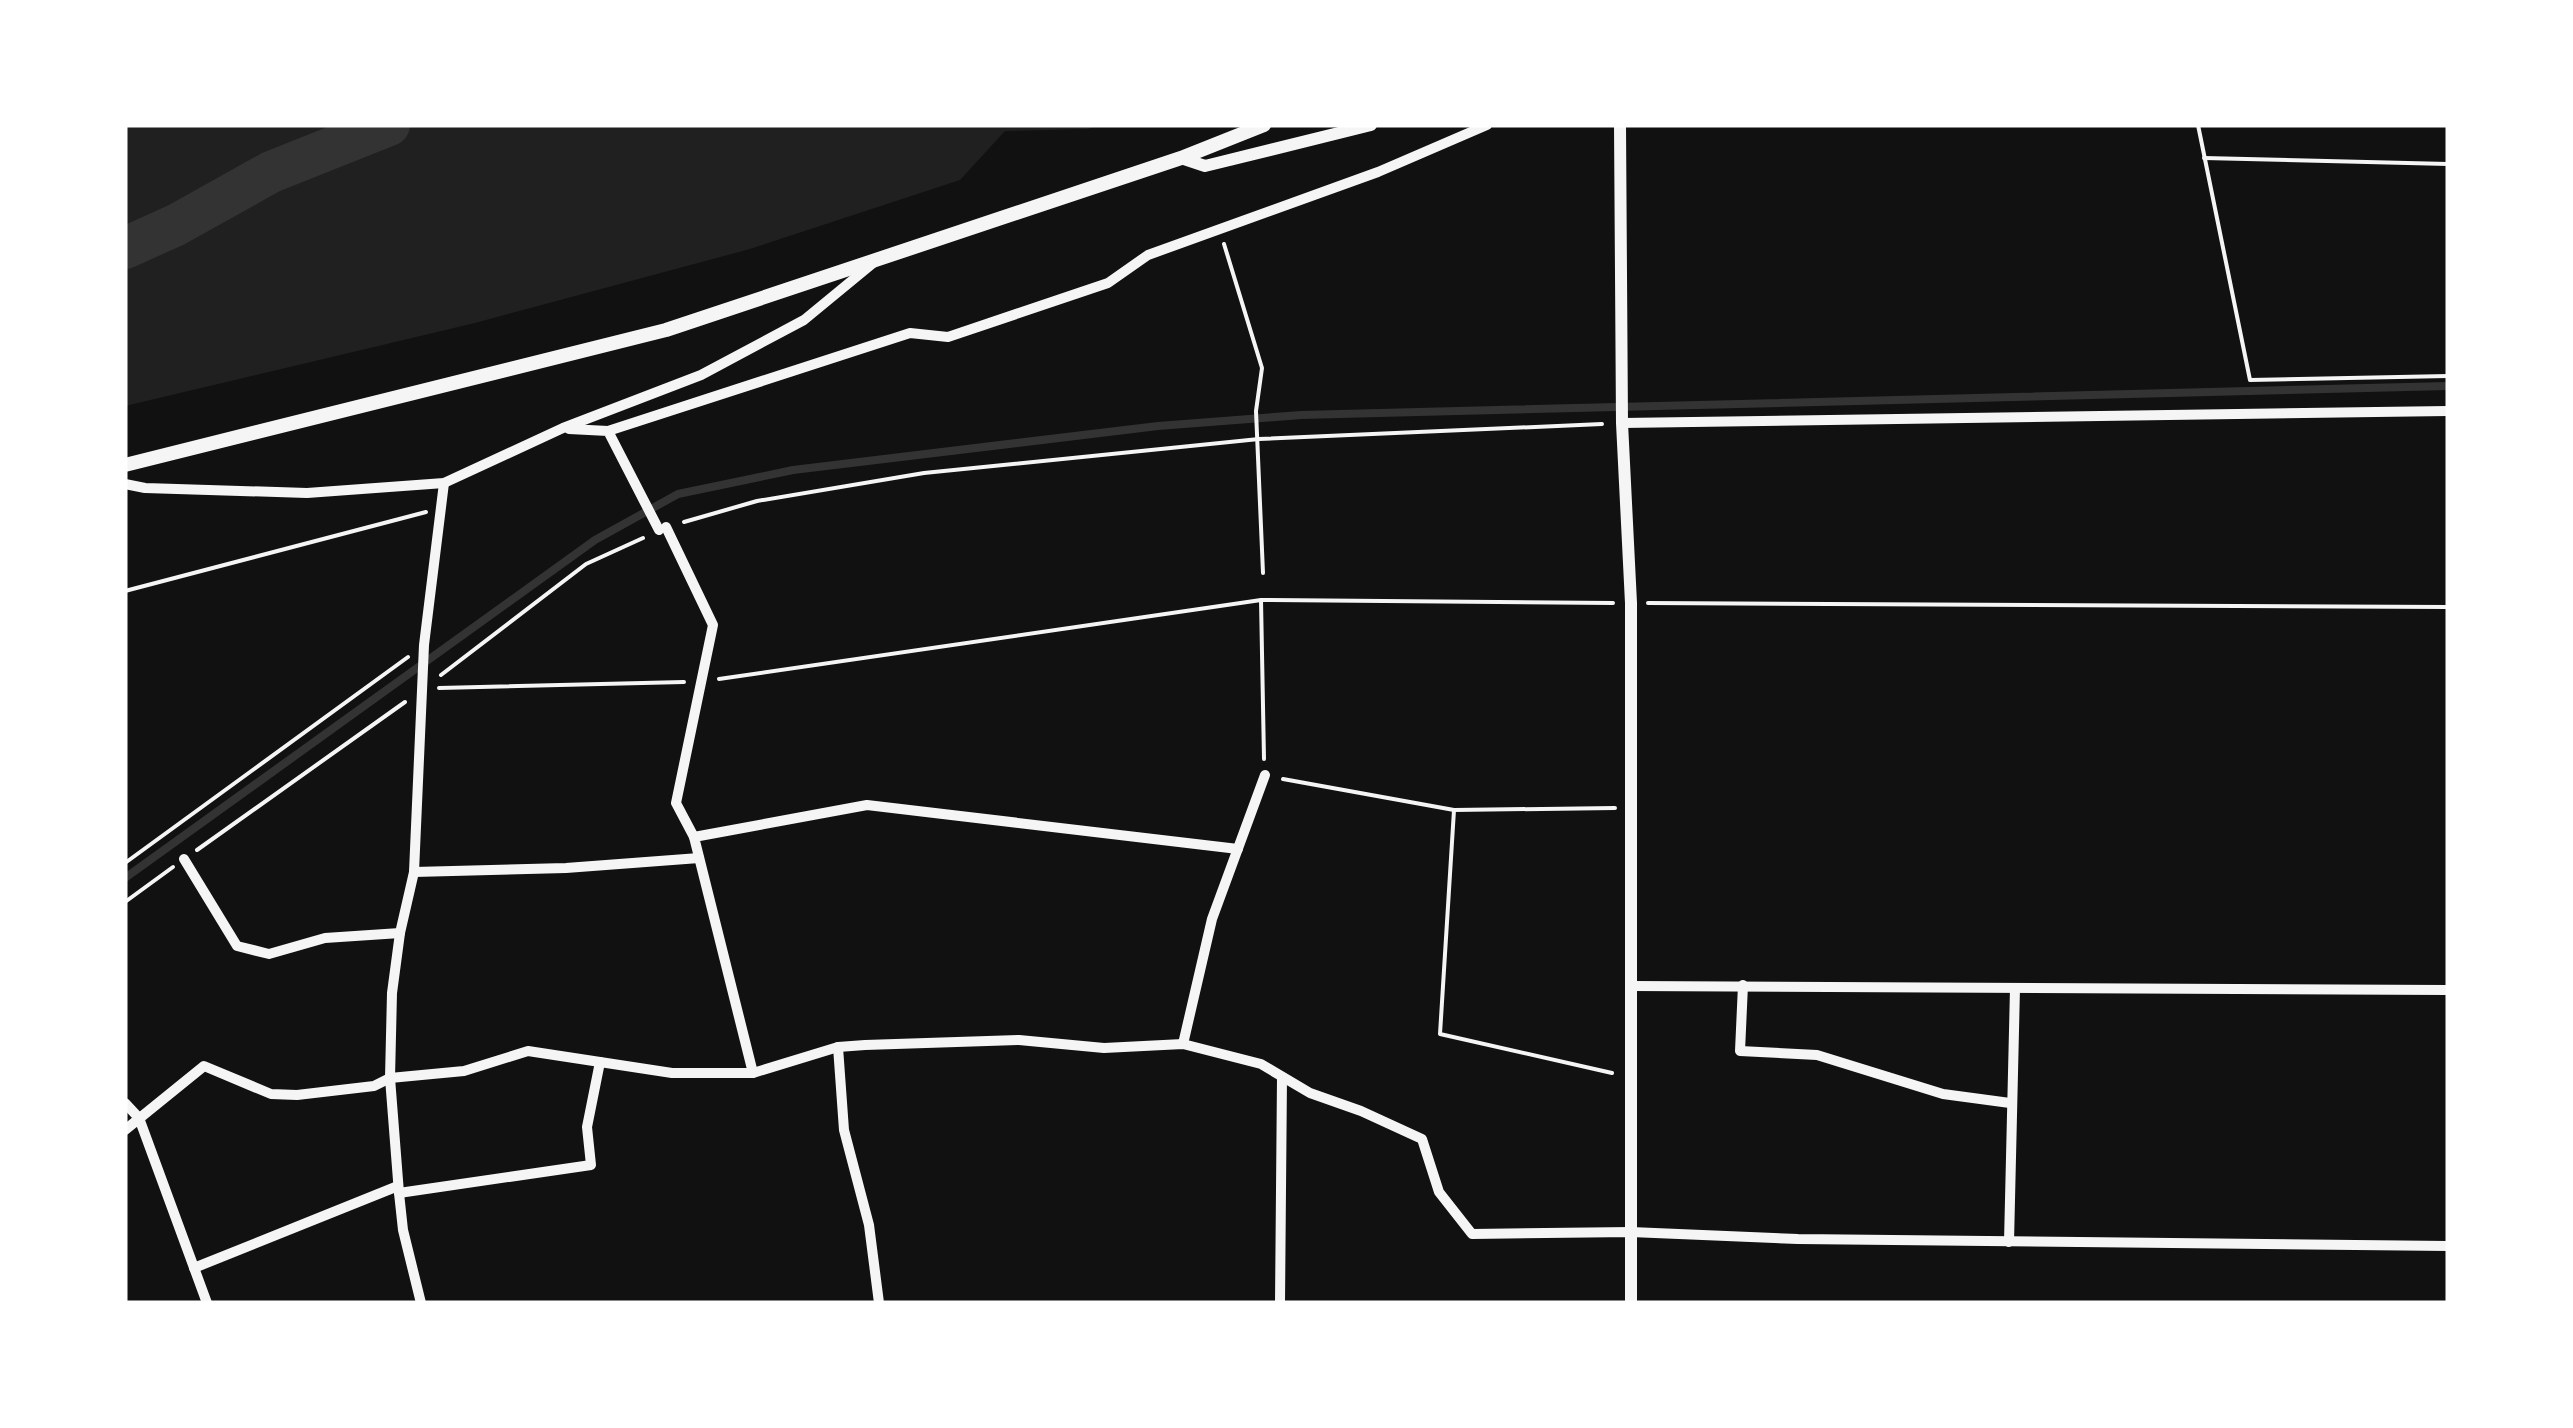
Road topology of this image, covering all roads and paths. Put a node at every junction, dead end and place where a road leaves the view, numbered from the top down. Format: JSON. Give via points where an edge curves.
{"nodes":[{"id":1,"x":1264,"y":125,"type":"edge"},
{"id":2,"x":1371,"y":125,"type":"edge"},
{"id":3,"x":1487,"y":125,"type":"edge"},
{"id":4,"x":1620,"y":125,"type":"edge"},
{"id":5,"x":2198,"y":125,"type":"edge"},
{"id":6,"x":1181,"y":158,"type":"junction"},
{"id":7,"x":2204,"y":158,"type":"junction"},
{"id":8,"x":2448,"y":164,"type":"edge"},
{"id":9,"x":1220,"y":229,"type":"junction"},
{"id":10,"x":875,"y":262,"type":"junction"},
{"id":11,"x":2448,"y":376,"type":"edge"},
{"id":12,"x":2448,"y":411,"type":"edge"},
{"id":13,"x":1622,"y":424,"type":"junction"},
{"id":14,"x":563,"y":428,"type":"junction"},
{"id":15,"x":608,"y":431,"type":"junction"},
{"id":16,"x":1259,"y":439,"type":"junction"},
{"id":17,"x":125,"y":465,"type":"edge"},
{"id":18,"x":125,"y":484,"type":"edge"},
{"id":19,"x":444,"y":484,"type":"junction"},
{"id":20,"x":440,"y":508,"type":"junction"},
{"id":21,"x":660,"y":526,"type":"junction"},
{"id":22,"x":1263,"y":572,"type":"dead end"},
{"id":23,"x":125,"y":591,"type":"edge"},
{"id":24,"x":1260,"y":600,"type":"junction"},
{"id":25,"x":1631,"y":603,"type":"junction"},
{"id":26,"x":2448,"y":608,"type":"edge"},
{"id":27,"x":424,"y":648,"type":"junction"},
{"id":28,"x":699,"y":682,"type":"junction"},
{"id":29,"x":424,"y":688,"type":"junction"},
{"id":30,"x":1265,"y":776,"type":"junction"},
{"id":31,"x":1630,"y":808,"type":"junction"},
{"id":32,"x":1454,"y":810,"type":"junction"},
{"id":33,"x":694,"y":837,"type":"junction"},
{"id":34,"x":1238,"y":848,"type":"junction"},
{"id":35,"x":699,"y":858,"type":"junction"},
{"id":36,"x":184,"y":859,"type":"junction"},
{"id":37,"x":125,"y":863,"type":"edge"},
{"id":38,"x":414,"y":872,"type":"junction"},
{"id":39,"x":125,"y":902,"type":"edge"},
{"id":40,"x":400,"y":933,"type":"junction"},
{"id":41,"x":1743,"y":985,"type":"junction"},
{"id":42,"x":1632,"y":986,"type":"junction"},
{"id":43,"x":2014,"y":988,"type":"junction"},
{"id":44,"x":2448,"y":990,"type":"edge"},
{"id":45,"x":1183,"y":1044,"type":"junction"},
{"id":46,"x":838,"y":1047,"type":"junction"},
{"id":47,"x":600,"y":1062,"type":"junction"},
{"id":48,"x":754,"y":1072,"type":"junction"},
{"id":49,"x":1282,"y":1077,"type":"junction"},
{"id":50,"x":390,"y":1078,"type":"junction"},
{"id":51,"x":1631,"y":1078,"type":"junction"},
{"id":52,"x":125,"y":1103,"type":"edge"},
{"id":53,"x":2010,"y":1103,"type":"junction"},
{"id":54,"x":138,"y":1118,"type":"junction"},
{"id":55,"x":125,"y":1130,"type":"edge"},
{"id":56,"x":398,"y":1190,"type":"junction"},
{"id":57,"x":1631,"y":1232,"type":"junction"},
{"id":58,"x":2009,"y":1242,"type":"junction"},
{"id":59,"x":2448,"y":1246,"type":"edge"},
{"id":60,"x":194,"y":1268,"type":"junction"},
{"id":61,"x":207,"y":1303,"type":"edge"},
{"id":62,"x":421,"y":1303,"type":"edge"},
{"id":63,"x":879,"y":1303,"type":"edge"},
{"id":64,"x":1280,"y":1303,"type":"edge"},
{"id":65,"x":1631,"y":1303,"type":"edge"}],
"edges":[{"from":1,"to":6,"type":"main road"},
{"from":2,"to":6,"type":"street","via":[[1205,166]]},
{"from":3,"to":9,"type":"street"},
{"from":4,"to":13,"type":"street"},
{"from":5,"to":7,"type":"path"},
{"from":6,"to":10,"type":"main road"},
{"from":7,"to":8,"type":"path"},
{"from":7,"to":11,"type":"path","via":[[2250,380]]},
{"from":9,"to":15,"type":"street","via":[[1148,255],[1108,283],[948,338],[910,333]]},
{"from":9,"to":16,"type":"path","via":[[1262,368]]},
{"from":10,"to":14,"type":"street","via":[[804,320],[700,376]]},
{"from":10,"to":17,"type":"main road","via":[[666,330]]},
{"from":12,"to":13,"type":"street"},
{"from":13,"to":16,"type":"path"},
{"from":13,"to":25,"type":"street"},
{"from":14,"to":15,"type":"street"},
{"from":14,"to":19,"type":"street"},
{"from":15,"to":21,"type":"street"},
{"from":16,"to":21,"type":"path","via":[[924,473],[758,501]]},
{"from":16,"to":22,"type":"path"},
{"from":18,"to":19,"type":"street","via":[[308,493]]},
{"from":19,"to":20,"type":"street"},
{"from":20,"to":23,"type":"path"},
{"from":20,"to":27,"type":"street"},
{"from":21,"to":28,"type":"street","via":[[713,625]]},
{"from":21,"to":29,"type":"path","via":[[586,564]]},
{"from":24,"to":25,"type":"path"},
{"from":24,"to":28,"type":"path"},
{"from":24,"to":30,"type":"path"},
{"from":25,"to":26,"type":"path"},
{"from":25,"to":31,"type":"street"},
{"from":27,"to":29,"type":"street"},
{"from":27,"to":37,"type":"path"},
{"from":28,"to":29,"type":"path"},
{"from":28,"to":33,"type":"street","via":[[676,803]]},
{"from":29,"to":36,"type":"path"},
{"from":29,"to":38,"type":"street"},
{"from":30,"to":32,"type":"path"},
{"from":30,"to":34,"type":"street"},
{"from":31,"to":32,"type":"path"},
{"from":31,"to":42,"type":"street"},
{"from":32,"to":51,"type":"path","via":[[1440,1034]]},
{"from":33,"to":34,"type":"street","via":[[867,805]]},
{"from":33,"to":35,"type":"street"},
{"from":34,"to":45,"type":"street","via":[[1212,919]]},
{"from":35,"to":38,"type":"street"},
{"from":35,"to":48,"type":"street"},
{"from":36,"to":39,"type":"path"},
{"from":36,"to":40,"type":"street","via":[[237,946],[270,954],[325,938]]},
{"from":38,"to":40,"type":"street"},
{"from":40,"to":50,"type":"street"},
{"from":41,"to":42,"type":"street"},
{"from":41,"to":43,"type":"street"},
{"from":41,"to":53,"type":"street","via":[[1740,1051],[1817,1054],[1943,1094]]},
{"from":42,"to":51,"type":"street"},
{"from":43,"to":44,"type":"street"},
{"from":43,"to":53,"type":"street"},
{"from":45,"to":46,"type":"street","via":[[1104,1048],[1019,1040]]},
{"from":45,"to":49,"type":"street","via":[[1261,1064]]},
{"from":46,"to":48,"type":"street"},
{"from":46,"to":63,"type":"street","via":[[844,1130],[869,1225]]},
{"from":47,"to":48,"type":"street","via":[[672,1073]]},
{"from":47,"to":50,"type":"street","via":[[528,1050],[464,1071]]},
{"from":47,"to":56,"type":"street","via":[[588,1127],[590,1165]]},
{"from":49,"to":57,"type":"street","via":[[1422,1139],[1438,1192],[1472,1234]]},
{"from":49,"to":64,"type":"street"},
{"from":50,"to":54,"type":"street","via":[[374,1086],[271,1094],[204,1066]]},
{"from":50,"to":56,"type":"street"},
{"from":51,"to":57,"type":"street"},
{"from":52,"to":54,"type":"street"},
{"from":53,"to":58,"type":"street"},
{"from":54,"to":55,"type":"street"},
{"from":54,"to":60,"type":"street"},
{"from":56,"to":60,"type":"street"},
{"from":56,"to":62,"type":"street"},
{"from":57,"to":58,"type":"street"},
{"from":57,"to":65,"type":"street"},
{"from":58,"to":59,"type":"street"},
{"from":60,"to":61,"type":"street"}]}
